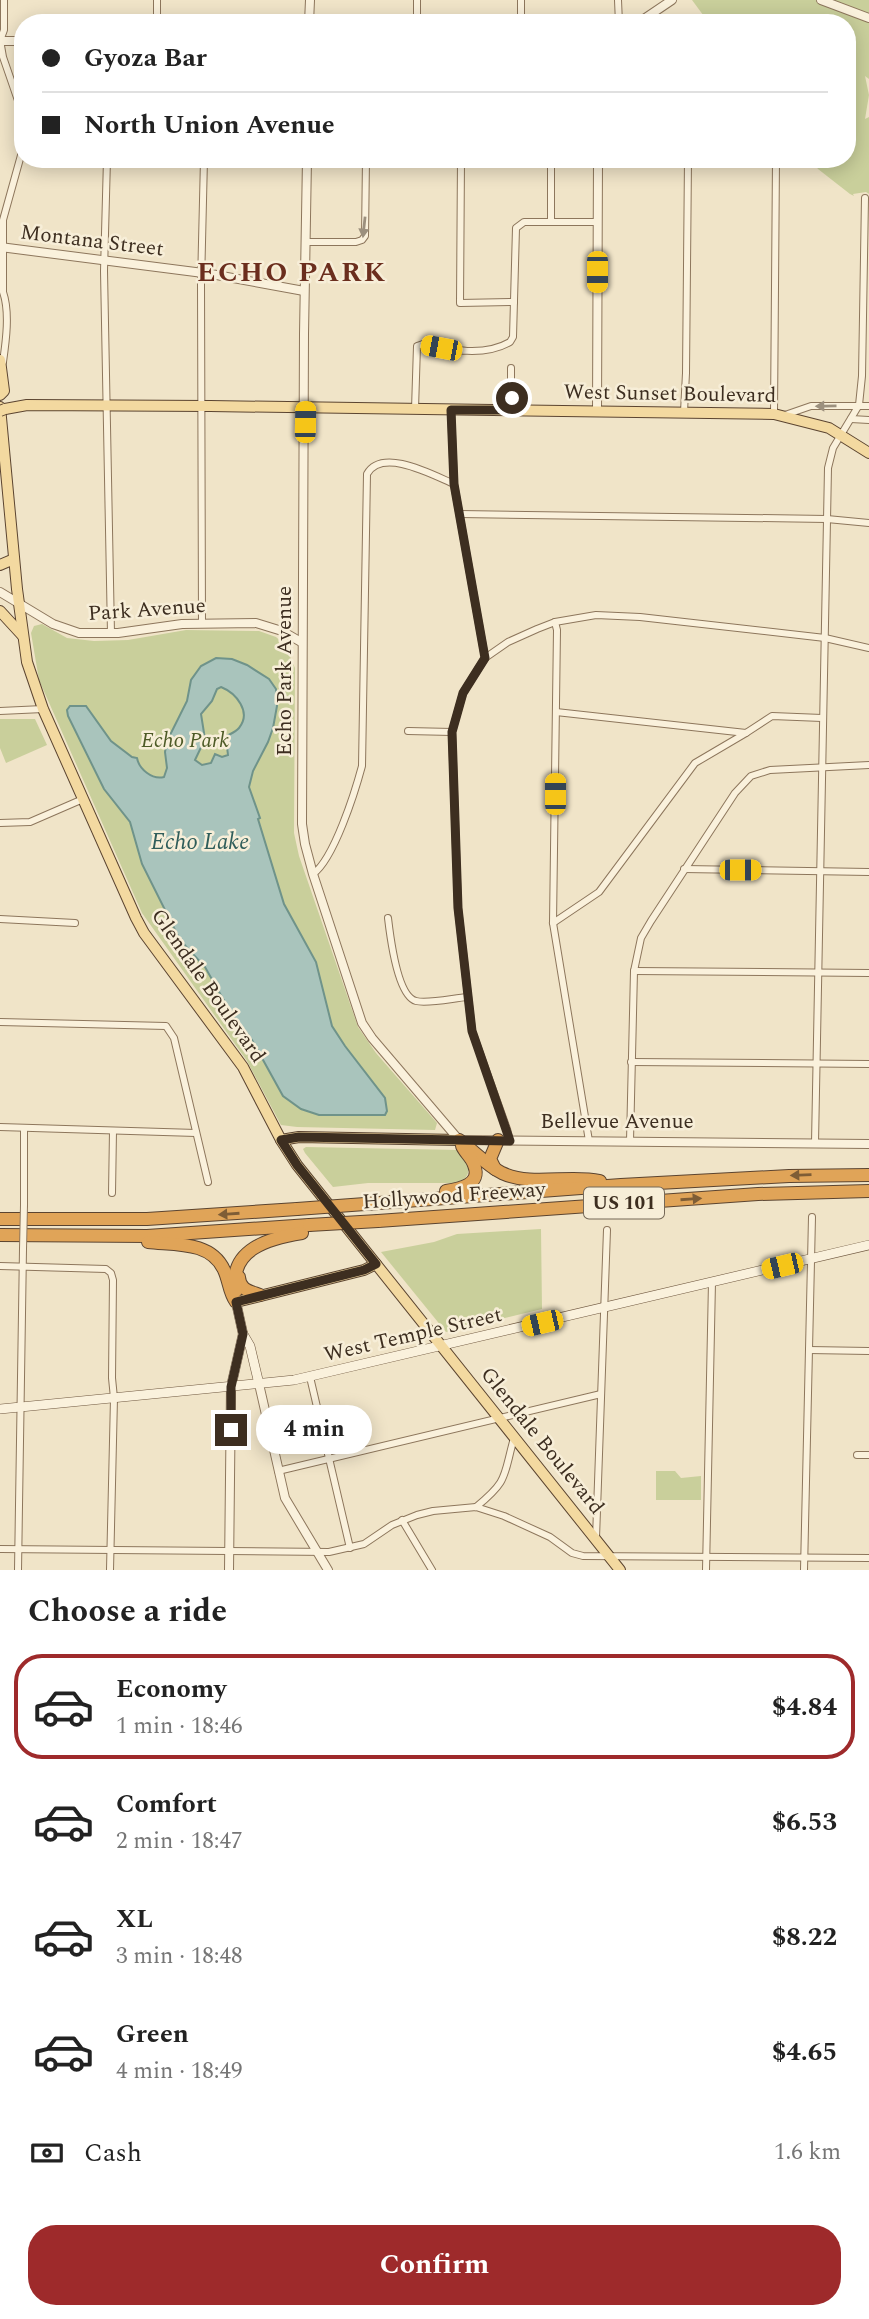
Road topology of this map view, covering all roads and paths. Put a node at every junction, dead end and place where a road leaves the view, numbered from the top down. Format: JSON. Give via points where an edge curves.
{"nodes":[{"id":1,"x":4,"y":0,"type":"edge"},
{"id":2,"x":672,"y":0,"type":"edge"},
{"id":3,"x":821,"y":0,"type":"edge"},
{"id":4,"x":651,"y":14,"type":"edge"},
{"id":5,"x":869,"y":18,"type":"edge"},
{"id":6,"x":0,"y":41,"type":"edge"},
{"id":7,"x":14,"y":89,"type":"edge"},
{"id":8,"x":17,"y":168,"type":"edge"},
{"id":9,"x":107,"y":168,"type":"edge"},
{"id":10,"x":204,"y":168,"type":"edge"},
{"id":11,"x":307,"y":168,"type":"edge"},
{"id":12,"x":366,"y":168,"type":"edge"},
{"id":13,"x":461,"y":168,"type":"edge"},
{"id":14,"x":551,"y":168,"type":"edge"},
{"id":15,"x":598,"y":168,"type":"edge"},
{"id":16,"x":688,"y":168,"type":"edge"},
{"id":17,"x":776,"y":168,"type":"edge"},
{"id":18,"x":867,"y":200,"type":"edge"},
{"id":19,"x":551,"y":222,"type":"junction"},
{"id":20,"x":597,"y":222,"type":"junction"},
{"id":21,"x":306,"y":242,"type":"junction"},
{"id":22,"x":2,"y":247,"type":"edge"},
{"id":23,"x":104,"y":261,"type":"junction"},
{"id":24,"x":202,"y":273,"type":"junction"},
{"id":25,"x":304,"y":291,"type":"junction"},
{"id":26,"x":3,"y":292,"type":"junction"},
{"id":27,"x":514,"y":302,"type":"junction"},
{"id":28,"x":0,"y":304,"type":"edge"},
{"id":29,"x":866,"y":309,"type":"edge"},
{"id":30,"x":1,"y":363,"type":"edge"},
{"id":31,"x":511,"y":368,"type":"dead end"},
{"id":32,"x":0,"y":396,"type":"edge"},
{"id":33,"x":859,"y":405,"type":"junction"},
{"id":34,"x":869,"y":405,"type":"edge"},
{"id":35,"x":106,"y":406,"type":"junction"},
{"id":36,"x":202,"y":406,"type":"junction"},
{"id":37,"x":305,"y":408,"type":"junction"},
{"id":38,"x":0,"y":409,"type":"edge"},
{"id":39,"x":415,"y":409,"type":"junction"},
{"id":40,"x":451,"y":410,"type":"junction"},
{"id":41,"x":511,"y":410,"type":"junction"},
{"id":42,"x":597,"y":411,"type":"junction"},
{"id":43,"x":684,"y":412,"type":"junction"},
{"id":44,"x":779,"y":415,"type":"junction"},
{"id":45,"x":851,"y":419,"type":"junction"},
{"id":46,"x":869,"y":420,"type":"edge"},
{"id":47,"x":842,"y":435,"type":"junction"},
{"id":48,"x":869,"y":453,"type":"edge"},
{"id":49,"x":454,"y":484,"type":"junction"},
{"id":50,"x":460,"y":514,"type":"junction"},
{"id":51,"x":827,"y":519,"type":"junction"},
{"id":52,"x":869,"y":523,"type":"edge"},
{"id":53,"x":14,"y":559,"type":"junction"},
{"id":54,"x":0,"y":565,"type":"edge"},
{"id":55,"x":0,"y":593,"type":"edge"},
{"id":56,"x":19,"y":604,"type":"junction"},
{"id":57,"x":0,"y":611,"type":"edge"},
{"id":58,"x":555,"y":622,"type":"junction"},
{"id":59,"x":202,"y":623,"type":"junction"},
{"id":60,"x":111,"y":633,"type":"junction"},
{"id":61,"x":23,"y":636,"type":"junction"},
{"id":62,"x":825,"y":638,"type":"junction"},
{"id":63,"x":302,"y":642,"type":"junction"},
{"id":64,"x":869,"y":648,"type":"edge"},
{"id":65,"x":485,"y":658,"type":"junction"},
{"id":66,"x":43,"y":709,"type":"junction"},
{"id":67,"x":0,"y":711,"type":"edge"},
{"id":68,"x":556,"y":712,"type":"junction"},
{"id":69,"x":822,"y":718,"type":"junction"},
{"id":70,"x":408,"y":731,"type":"dead end"},
{"id":71,"x":452,"y":732,"type":"junction"},
{"id":72,"x":746,"y":733,"type":"junction"},
{"id":73,"x":869,"y":765,"type":"edge"},
{"id":74,"x":821,"y":767,"type":"junction"},
{"id":75,"x":83,"y":799,"type":"junction"},
{"id":76,"x":0,"y":823,"type":"edge"},
{"id":77,"x":684,"y":869,"type":"junction"},
{"id":78,"x":820,"y":871,"type":"junction"},
{"id":79,"x":869,"y":872,"type":"edge"},
{"id":80,"x":313,"y":874,"type":"junction"},
{"id":81,"x":388,"y":918,"type":"dead end"},
{"id":82,"x":0,"y":919,"type":"edge"},
{"id":83,"x":75,"y":923,"type":"dead end"},
{"id":84,"x":553,"y":923,"type":"junction"},
{"id":85,"x":634,"y":971,"type":"junction"},
{"id":86,"x":817,"y":973,"type":"junction"},
{"id":87,"x":869,"y":973,"type":"edge"},
{"id":88,"x":467,"y":998,"type":"junction"},
{"id":89,"x":0,"y":1021,"type":"edge"},
{"id":90,"x":631,"y":1062,"type":"junction"},
{"id":91,"x":818,"y":1064,"type":"junction"},
{"id":92,"x":869,"y":1064,"type":"edge"},
{"id":93,"x":0,"y":1127,"type":"edge"},
{"id":94,"x":24,"y":1129,"type":"junction"},
{"id":95,"x":113,"y":1131,"type":"junction"},
{"id":96,"x":195,"y":1133,"type":"junction"},
{"id":97,"x":281,"y":1140,"type":"junction"},
{"id":98,"x":459,"y":1140,"type":"junction"},
{"id":99,"x":630,"y":1140,"type":"junction"},
{"id":100,"x":504,"y":1141,"type":"junction"},
{"id":101,"x":589,"y":1141,"type":"junction"},
{"id":102,"x":814,"y":1143,"type":"junction"},
{"id":103,"x":869,"y":1144,"type":"edge"},
{"id":104,"x":496,"y":1169,"type":"junction"},
{"id":105,"x":869,"y":1175,"type":"edge"},
{"id":106,"x":208,"y":1182,"type":"dead end"},
{"id":107,"x":621,"y":1185,"type":"junction"},
{"id":108,"x":869,"y":1191,"type":"edge"},
{"id":109,"x":112,"y":1193,"type":"dead end"},
{"id":110,"x":365,"y":1204,"type":"junction"},
{"id":111,"x":0,"y":1210,"type":"edge"},
{"id":112,"x":812,"y":1217,"type":"dead end"},
{"id":113,"x":0,"y":1219,"type":"edge"},
{"id":114,"x":66,"y":1220,"type":"junction"},
{"id":115,"x":312,"y":1228,"type":"junction"},
{"id":116,"x":607,"y":1230,"type":"dead end"},
{"id":117,"x":0,"y":1235,"type":"edge"},
{"id":118,"x":71,"y":1236,"type":"junction"},
{"id":119,"x":99,"y":1237,"type":"junction"},
{"id":120,"x":0,"y":1242,"type":"edge"},
{"id":121,"x":869,"y":1245,"type":"edge"},
{"id":122,"x":245,"y":1257,"type":"junction"},
{"id":123,"x":811,"y":1259,"type":"junction"},
{"id":124,"x":376,"y":1264,"type":"junction"},
{"id":125,"x":0,"y":1266,"type":"edge"},
{"id":126,"x":22,"y":1266,"type":"junction"},
{"id":127,"x":712,"y":1282,"type":"junction"},
{"id":128,"x":260,"y":1295,"type":"junction"},
{"id":129,"x":236,"y":1302,"type":"junction"},
{"id":130,"x":605,"y":1307,"type":"junction"},
{"id":131,"x":243,"y":1334,"type":"junction"},
{"id":132,"x":442,"y":1346,"type":"junction"},
{"id":133,"x":809,"y":1350,"type":"junction"},
{"id":134,"x":869,"y":1351,"type":"edge"},
{"id":135,"x":310,"y":1377,"type":"junction"},
{"id":136,"x":259,"y":1384,"type":"junction"},
{"id":137,"x":231,"y":1387,"type":"junction"},
{"id":138,"x":601,"y":1394,"type":"junction"},
{"id":139,"x":114,"y":1398,"type":"junction"},
{"id":140,"x":20,"y":1407,"type":"junction"},
{"id":141,"x":0,"y":1409,"type":"edge"},
{"id":142,"x":499,"y":1419,"type":"junction"},
{"id":143,"x":514,"y":1437,"type":"junction"},
{"id":144,"x":857,"y":1454,"type":"dead end"},
{"id":145,"x":869,"y":1455,"type":"edge"},
{"id":146,"x":329,"y":1459,"type":"junction"},
{"id":147,"x":278,"y":1471,"type":"junction"},
{"id":148,"x":476,"y":1507,"type":"junction"},
{"id":149,"x":402,"y":1520,"type":"junction"},
{"id":150,"x":596,"y":1540,"type":"junction"},
{"id":151,"x":350,"y":1548,"type":"junction"},
{"id":152,"x":0,"y":1549,"type":"edge"},
{"id":153,"x":18,"y":1549,"type":"junction"},
{"id":154,"x":111,"y":1550,"type":"junction"},
{"id":155,"x":229,"y":1550,"type":"junction"},
{"id":156,"x":316,"y":1551,"type":"junction"},
{"id":157,"x":609,"y":1555,"type":"junction"},
{"id":158,"x":706,"y":1556,"type":"junction"},
{"id":159,"x":805,"y":1558,"type":"junction"},
{"id":160,"x":869,"y":1558,"type":"edge"},
{"id":161,"x":18,"y":1570,"type":"edge"},
{"id":162,"x":110,"y":1570,"type":"edge"},
{"id":163,"x":229,"y":1570,"type":"edge"},
{"id":164,"x":328,"y":1570,"type":"edge"},
{"id":165,"x":432,"y":1570,"type":"edge"},
{"id":166,"x":620,"y":1570,"type":"edge"},
{"id":167,"x":706,"y":1570,"type":"edge"},
{"id":168,"x":804,"y":1570,"type":"edge"}],
"edges":[{"from":1,"to":6,"type":"street"},
{"from":2,"to":4,"type":"street"},
{"from":3,"to":5,"type":"street"},
{"from":6,"to":7,"type":"street"},
{"from":8,"to":22,"type":"street","via":[[3,220]]},
{"from":9,"to":23,"type":"street"},
{"from":10,"to":24,"type":"street"},
{"from":11,"to":21,"type":"street","name":"Echo Park Avenue"},
{"from":12,"to":21,"type":"street","one_way":true,"via":[[362,240]]},
{"from":13,"to":27,"type":"street","via":[[460,303]]},
{"from":14,"to":19,"type":"street"},
{"from":15,"to":20,"type":"street"},
{"from":16,"to":43,"type":"street"},
{"from":17,"to":44,"type":"street"},
{"from":18,"to":29,"type":"street"},
{"from":19,"to":20,"type":"street"},
{"from":19,"to":27,"type":"street","via":[[516,228]]},
{"from":20,"to":42,"type":"street"},
{"from":21,"to":25,"type":"street","name":"Echo Park Avenue"},
{"from":22,"to":23,"type":"street","name":"Montana Street"},
{"from":22,"to":26,"type":"street"},
{"from":23,"to":24,"type":"street","name":"Montana Street"},
{"from":23,"to":35,"type":"street"},
{"from":24,"to":25,"type":"street","name":"Montana Street"},
{"from":24,"to":36,"type":"street"},
{"from":25,"to":37,"type":"street","name":"Echo Park Avenue"},
{"from":26,"to":28,"type":"street"},
{"from":26,"to":30,"type":"street","via":[[6,327]]},
{"from":27,"to":39,"type":"street","via":[[510,342],[460,352],[417,346]]},
{"from":29,"to":33,"type":"street"},
{"from":30,"to":32,"type":"main road","via":[[4,391]]},
{"from":31,"to":41,"type":"street"},
{"from":33,"to":34,"type":"street"},
{"from":33,"to":44,"type":"street","one_way":true,"via":[[811,406]]},
{"from":33,"to":45,"type":"street"},
{"from":35,"to":36,"type":"main road","name":"West Sunset Boulevard"},
{"from":35,"to":38,"type":"main road","name":"West Sunset Boulevard","bridge":true},
{"from":35,"to":60,"type":"street"},
{"from":36,"to":37,"type":"main road","name":"West Sunset Boulevard"},
{"from":36,"to":59,"type":"street"},
{"from":37,"to":39,"type":"main road","name":"West Sunset Boulevard"},
{"from":37,"to":63,"type":"street","name":"Echo Park Avenue"},
{"from":38,"to":53,"type":"main road","name":"Glendale Boulevard"},
{"from":39,"to":40,"type":"main road","name":"West Sunset Boulevard"},
{"from":40,"to":41,"type":"main road","name":"West Sunset Boulevard"},
{"from":40,"to":49,"type":"street"},
{"from":41,"to":42,"type":"main road","name":"West Sunset Boulevard"},
{"from":42,"to":43,"type":"main road","name":"West Sunset Boulevard"},
{"from":43,"to":44,"type":"main road","name":"West Sunset Boulevard"},
{"from":44,"to":47,"type":"main road","name":"West Sunset Boulevard"},
{"from":45,"to":46,"type":"street"},
{"from":45,"to":47,"type":"street"},
{"from":47,"to":48,"type":"main road","name":"West Sunset Boulevard"},
{"from":47,"to":51,"type":"street","via":[[830,458]]},
{"from":49,"to":50,"type":"street"},
{"from":49,"to":80,"type":"street","via":[[396,463],[380,464],[367,474],[362,766],[327,856]]},
{"from":50,"to":51,"type":"street"},
{"from":50,"to":65,"type":"street"},
{"from":51,"to":52,"type":"street"},
{"from":51,"to":62,"type":"street"},
{"from":53,"to":54,"type":"main road"},
{"from":53,"to":56,"type":"main road","name":"Glendale Boulevard"},
{"from":55,"to":56,"type":"street","name":"Park Avenue"},
{"from":56,"to":60,"type":"street","name":"Park Avenue","via":[[67,630]]},
{"from":56,"to":61,"type":"main road","name":"Glendale Boulevard"},
{"from":57,"to":61,"type":"main road"},
{"from":58,"to":62,"type":"street","via":[[615,615]]},
{"from":58,"to":65,"type":"street","via":[[508,642]]},
{"from":58,"to":68,"type":"street"},
{"from":59,"to":60,"type":"street","name":"Park Avenue"},
{"from":59,"to":63,"type":"street","name":"Park Avenue","via":[[256,623]]},
{"from":61,"to":66,"type":"main road","name":"Glendale Boulevard"},
{"from":62,"to":64,"type":"street"},
{"from":62,"to":69,"type":"street"},
{"from":63,"to":80,"type":"street","name":"Echo Park Avenue","via":[[302,824]]},
{"from":65,"to":71,"type":"street","via":[[463,693]]},
{"from":66,"to":67,"type":"street"},
{"from":66,"to":75,"type":"main road","name":"Glendale Boulevard"},
{"from":68,"to":72,"type":"street"},
{"from":68,"to":84,"type":"street"},
{"from":69,"to":72,"type":"street","via":[[772,716]]},
{"from":69,"to":74,"type":"street"},
{"from":70,"to":71,"type":"street"},
{"from":71,"to":88,"type":"street","via":[[458,908]]},
{"from":72,"to":84,"type":"street","via":[[695,763],[599,892]]},
{"from":73,"to":74,"type":"street"},
{"from":74,"to":77,"type":"street","via":[[770,769],[751,776]]},
{"from":74,"to":78,"type":"street"},
{"from":75,"to":76,"type":"street","via":[[30,822]]},
{"from":75,"to":97,"type":"main road","name":"Glendale Boulevard","via":[[144,933],[227,1042]]},
{"from":77,"to":78,"type":"street"},
{"from":77,"to":85,"type":"street","via":[[641,938]]},
{"from":78,"to":79,"type":"street"},
{"from":78,"to":86,"type":"street"},
{"from":80,"to":98,"type":"street","name":"Echo Park Avenue","via":[[362,1023]]},
{"from":81,"to":88,"type":"street","via":[[392,954],[408,995],[417,1001]]},
{"from":82,"to":83,"type":"street"},
{"from":84,"to":101,"type":"street"},
{"from":85,"to":86,"type":"street"},
{"from":85,"to":90,"type":"street"},
{"from":86,"to":87,"type":"street"},
{"from":86,"to":91,"type":"street"},
{"from":88,"to":100,"type":"street","via":[[478,1052],[507,1129]]},
{"from":89,"to":96,"type":"street","via":[[168,1028]]},
{"from":90,"to":91,"type":"street"},
{"from":90,"to":99,"type":"street"},
{"from":91,"to":92,"type":"street"},
{"from":91,"to":102,"type":"street"},
{"from":93,"to":94,"type":"street"},
{"from":94,"to":95,"type":"street"},
{"from":94,"to":126,"type":"street","bridge":true},
{"from":95,"to":96,"type":"street"},
{"from":95,"to":109,"type":"street"},
{"from":96,"to":106,"type":"street"},
{"from":97,"to":98,"type":"main road","name":"Bellevue Avenue"},
{"from":97,"to":124,"type":"main road","name":"Glendale Boulevard"},
{"from":98,"to":100,"type":"street","name":"Bellevue Avenue"},
{"from":98,"to":104,"type":"highway"},
{"from":98,"to":110,"type":"highway","via":[[476,1170],[470,1184]]},
{"from":99,"to":101,"type":"street","name":"Bellevue Avenue"},
{"from":99,"to":102,"type":"street","name":"Bellevue Avenue"},
{"from":100,"to":101,"type":"street","name":"Bellevue Avenue"},
{"from":100,"to":104,"type":"highway","via":[[490,1159]]},
{"from":102,"to":103,"type":"street","name":"Bellevue Avenue"},
{"from":104,"to":107,"type":"highway","via":[[521,1179],[590,1179]]},
{"from":105,"to":107,"type":"highway","name":"Hollywood Freeway","number":"US 101","one_way":true},
{"from":107,"to":110,"type":"highway","name":"Hollywood Freeway","number":"US 101"},
{"from":115,"to":108,"type":"highway","name":"Hollywood Freeway","number":"US 101","one_way":true,"bridge":true,"via":[[768,1193]]},
{"from":110,"to":114,"type":"highway","name":"Hollywood Freeway","number":"US 101","one_way":true,"bridge":true,"via":[[156,1219]]},
{"from":111,"to":114,"type":"highway"},
{"from":112,"to":123,"type":"street"},
{"from":113,"to":114,"type":"highway","name":"Hollywood Freeway","number":"US 101"},
{"from":115,"to":119,"type":"highway","name":"Hollywood Freeway","number":"US 101"},
{"from":115,"to":122,"type":"highway","via":[[271,1238]]},
{"from":116,"to":130,"type":"street"},
{"from":117,"to":118,"type":"highway","name":"Hollywood Freeway","number":"US 101"},
{"from":118,"to":119,"type":"highway","name":"Hollywood Freeway","number":"US 101"},
{"from":118,"to":120,"type":"highway"},
{"from":119,"to":129,"type":"highway","via":[[204,1250],[220,1262]]},
{"from":121,"to":123,"type":"main road","name":"West Temple Street"},
{"from":122,"to":128,"type":"highway","via":[[239,1281],[245,1290]]},
{"from":122,"to":129,"type":"highway","via":[[235,1277]]},
{"from":123,"to":127,"type":"main road","name":"West Temple Street"},
{"from":123,"to":133,"type":"street"},
{"from":124,"to":128,"type":"main road"},
{"from":124,"to":132,"type":"main road","name":"Glendale Boulevard"},
{"from":125,"to":126,"type":"street"},
{"from":126,"to":139,"type":"street","via":[[106,1269],[111,1273]]},
{"from":126,"to":140,"type":"street"},
{"from":127,"to":130,"type":"main road","name":"West Temple Street"},
{"from":127,"to":158,"type":"street"},
{"from":128,"to":129,"type":"main road"},
{"from":129,"to":131,"type":"main road"},
{"from":130,"to":132,"type":"main road","name":"West Temple Street"},
{"from":130,"to":138,"type":"street"},
{"from":131,"to":136,"type":"main road"},
{"from":131,"to":137,"type":"main road"},
{"from":132,"to":135,"type":"main road","name":"West Temple Street"},
{"from":132,"to":142,"type":"main road","name":"Glendale Boulevard"},
{"from":133,"to":134,"type":"street"},
{"from":133,"to":159,"type":"street"},
{"from":135,"to":136,"type":"main road","name":"West Temple Street"},
{"from":135,"to":146,"type":"street"},
{"from":136,"to":137,"type":"main road","name":"West Temple Street"},
{"from":136,"to":147,"type":"street"},
{"from":137,"to":139,"type":"main road","name":"West Temple Street"},
{"from":137,"to":155,"type":"street"},
{"from":138,"to":142,"type":"street"},
{"from":138,"to":150,"type":"street"},
{"from":139,"to":140,"type":"main road","name":"West Temple Street"},
{"from":139,"to":154,"type":"street"},
{"from":140,"to":141,"type":"main road","name":"West Temple Street"},
{"from":140,"to":153,"type":"street"},
{"from":142,"to":143,"type":"main road","name":"Glendale Boulevard"},
{"from":142,"to":146,"type":"street"},
{"from":143,"to":148,"type":"street","via":[[504,1478]]},
{"from":143,"to":150,"type":"main road","name":"Glendale Boulevard"},
{"from":144,"to":145,"type":"street"},
{"from":146,"to":147,"type":"street"},
{"from":146,"to":151,"type":"street"},
{"from":147,"to":156,"type":"street","via":[[285,1499]]},
{"from":148,"to":149,"type":"street","via":[[433,1511]]},
{"from":148,"to":157,"type":"street","via":[[550,1537],[572,1553]]},
{"from":149,"to":151,"type":"street"},
{"from":149,"to":165,"type":"street"},
{"from":150,"to":157,"type":"main road","name":"Glendale Boulevard"},
{"from":151,"to":156,"type":"street"},
{"from":152,"to":153,"type":"street"},
{"from":153,"to":154,"type":"street"},
{"from":153,"to":161,"type":"street"},
{"from":154,"to":155,"type":"street"},
{"from":154,"to":162,"type":"street"},
{"from":155,"to":156,"type":"street"},
{"from":155,"to":163,"type":"street"},
{"from":156,"to":164,"type":"street"},
{"from":157,"to":158,"type":"street"},
{"from":157,"to":166,"type":"main road","name":"Glendale Boulevard"},
{"from":158,"to":159,"type":"street"},
{"from":158,"to":167,"type":"street"},
{"from":159,"to":160,"type":"street"},
{"from":159,"to":168,"type":"street"}]}
